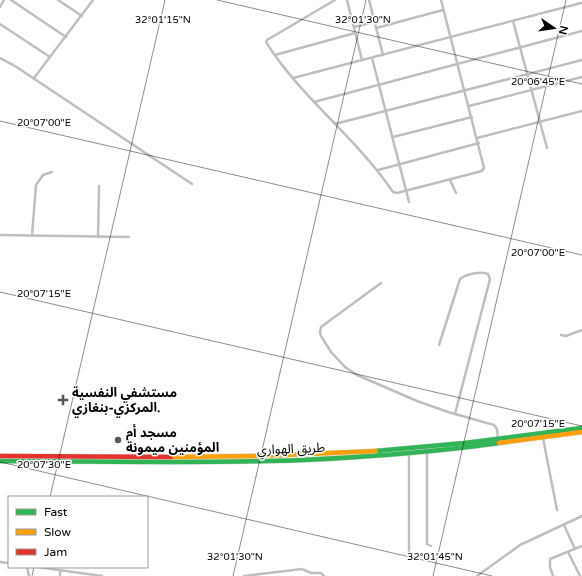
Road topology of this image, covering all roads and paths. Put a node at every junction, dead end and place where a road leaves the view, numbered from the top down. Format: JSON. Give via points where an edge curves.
{"nodes":[{"id":1,"x":4,"y":0,"type":"edge"},
{"id":2,"x":11,"y":0,"type":"edge"},
{"id":3,"x":58,"y":0,"type":"edge"},
{"id":4,"x":93,"y":0,"type":"edge"},
{"id":5,"x":335,"y":0,"type":"edge"},
{"id":6,"x":347,"y":0,"type":"edge"},
{"id":7,"x":369,"y":0,"type":"edge"},
{"id":8,"x":441,"y":0,"type":"edge"},
{"id":9,"x":581,"y":2,"type":"edge"},
{"id":10,"x":0,"y":7,"type":"edge"},
{"id":11,"x":444,"y":10,"type":"junction"},
{"id":12,"x":82,"y":16,"type":"junction"},
{"id":13,"x":513,"y":21,"type":"junction"},
{"id":14,"x":375,"y":22,"type":"junction"},
{"id":15,"x":0,"y":24,"type":"edge"},
{"id":16,"x":354,"y":27,"type":"junction"},
{"id":17,"x":376,"y":28,"type":"junction"},
{"id":18,"x":582,"y":31,"type":"edge"},
{"id":19,"x":355,"y":33,"type":"junction"},
{"id":20,"x":66,"y":37,"type":"junction"},
{"id":21,"x":451,"y":37,"type":"junction"},
{"id":22,"x":520,"y":47,"type":"junction"},
{"id":23,"x":383,"y":54,"type":"junction"},
{"id":24,"x":275,"y":55,"type":"junction"},
{"id":25,"x":50,"y":57,"type":"junction"},
{"id":26,"x":0,"y":58,"type":"edge"},
{"id":27,"x":372,"y":58,"type":"junction"},
{"id":28,"x":362,"y":60,"type":"junction"},
{"id":29,"x":582,"y":60,"type":"edge"},
{"id":30,"x":458,"y":64,"type":"junction"},
{"id":31,"x":527,"y":74,"type":"junction"},
{"id":32,"x":582,"y":77,"type":"edge"},
{"id":33,"x":34,"y":78,"type":"junction"},
{"id":34,"x":293,"y":78,"type":"junction"},
{"id":35,"x":379,"y":84,"type":"junction"},
{"id":36,"x":465,"y":90,"type":"junction"},
{"id":37,"x":531,"y":90,"type":"junction"},
{"id":38,"x":314,"y":102,"type":"junction"},
{"id":39,"x":469,"y":106,"type":"junction"},
{"id":40,"x":386,"y":111,"type":"junction"},
{"id":41,"x":582,"y":111,"type":"edge"},
{"id":42,"x":472,"y":117,"type":"junction"},
{"id":43,"x":540,"y":122,"type":"junction"},
{"id":44,"x":335,"y":124,"type":"junction"},
{"id":45,"x":392,"y":137,"type":"junction"},
{"id":46,"x":477,"y":138,"type":"junction"},
{"id":47,"x":479,"y":143,"type":"junction"},
{"id":48,"x":546,"y":148,"type":"dead end"},
{"id":49,"x":400,"y":164,"type":"junction"},
{"id":50,"x":378,"y":170,"type":"junction"},
{"id":51,"x":52,"y":172,"type":"dead end"},
{"id":52,"x":450,"y":180,"type":"junction"},
{"id":53,"x":192,"y":184,"type":"dead end"},
{"id":54,"x":99,"y":186,"type":"dead end"},
{"id":55,"x":406,"y":191,"type":"junction"},
{"id":56,"x":456,"y":193,"type":"dead end"},
{"id":57,"x":409,"y":202,"type":"dead end"},
{"id":58,"x":0,"y":235,"type":"edge"},
{"id":59,"x":32,"y":236,"type":"junction"},
{"id":60,"x":98,"y":237,"type":"junction"},
{"id":61,"x":129,"y":237,"type":"dead end"},
{"id":62,"x":381,"y":283,"type":"dead end"},
{"id":63,"x":582,"y":330,"type":"edge"},
{"id":64,"x":561,"y":335,"type":"dead end"},
{"id":65,"x":439,"y":345,"type":"dead end"},
{"id":66,"x":455,"y":414,"type":"junction"},
{"id":67,"x":582,"y":428,"type":"edge"},
{"id":68,"x":582,"y":432,"type":"edge"},
{"id":69,"x":543,"y":437,"type":"junction"},
{"id":70,"x":498,"y":439,"type":"junction"},
{"id":71,"x":428,"y":451,"type":"junction"},
{"id":72,"x":409,"y":453,"type":"junction"},
{"id":73,"x":0,"y":456,"type":"edge"},
{"id":74,"x":232,"y":460,"type":"junction"},
{"id":75,"x":0,"y":461,"type":"edge"},
{"id":76,"x":557,"y":510,"type":"dead end"},
{"id":77,"x":582,"y":516,"type":"edge"},
{"id":78,"x":564,"y":525,"type":"junction"},
{"id":79,"x":431,"y":546,"type":"dead end"},
{"id":80,"x":582,"y":546,"type":"edge"},
{"id":81,"x":575,"y":549,"type":"junction"},
{"id":82,"x":568,"y":552,"type":"junction"},
{"id":83,"x":409,"y":555,"type":"dead end"},
{"id":84,"x":45,"y":568,"type":"edge"},
{"id":85,"x":60,"y":570,"type":"junction"},
{"id":86,"x":60,"y":576,"type":"edge"},
{"id":87,"x":102,"y":576,"type":"edge"},
{"id":88,"x":244,"y":576,"type":"edge"},
{"id":89,"x":324,"y":576,"type":"edge"},
{"id":90,"x":477,"y":576,"type":"edge"},
{"id":91,"x":553,"y":576,"type":"edge"},
{"id":92,"x":580,"y":576,"type":"edge"}],
"edges":[{"from":1,"to":10,"type":"street"},
{"from":2,"to":20,"type":"street"},
{"from":3,"to":12,"type":"street"},
{"from":4,"to":12,"type":"street"},
{"from":5,"to":24,"type":"street","via":[[267,40],[266,43]]},
{"from":6,"to":16,"type":"street"},
{"from":7,"to":14,"type":"street"},
{"from":8,"to":11,"type":"street"},
{"from":9,"to":13,"type":"street"},
{"from":11,"to":17,"type":"street"},
{"from":11,"to":21,"type":"street"},
{"from":12,"to":20,"type":"street"},
{"from":13,"to":21,"type":"street"},
{"from":13,"to":22,"type":"street"},
{"from":14,"to":16,"type":"street"},
{"from":14,"to":17,"type":"street"},
{"from":15,"to":25,"type":"street"},
{"from":16,"to":19,"type":"street"},
{"from":17,"to":23,"type":"street"},
{"from":18,"to":22,"type":"street"},
{"from":19,"to":24,"type":"street"},
{"from":19,"to":28,"type":"street"},
{"from":20,"to":25,"type":"street"},
{"from":21,"to":23,"type":"street"},
{"from":21,"to":30,"type":"street"},
{"from":22,"to":30,"type":"street"},
{"from":22,"to":31,"type":"street"},
{"from":23,"to":27,"type":"street"},
{"from":24,"to":34,"type":"street"},
{"from":25,"to":33,"type":"street"},
{"from":26,"to":33,"type":"street"},
{"from":27,"to":28,"type":"street"},
{"from":27,"to":35,"type":"street"},
{"from":28,"to":34,"type":"street"},
{"from":29,"to":31,"type":"street"},
{"from":30,"to":35,"type":"street"},
{"from":30,"to":36,"type":"street"},
{"from":31,"to":36,"type":"street"},
{"from":31,"to":37,"type":"street"},
{"from":32,"to":37,"type":"street"},
{"from":33,"to":53,"type":"street"},
{"from":34,"to":38,"type":"street"},
{"from":35,"to":38,"type":"street"},
{"from":35,"to":40,"type":"street"},
{"from":36,"to":39,"type":"street"},
{"from":36,"to":40,"type":"street"},
{"from":37,"to":39,"type":"street"},
{"from":37,"to":43,"type":"street"},
{"from":38,"to":44,"type":"street"},
{"from":39,"to":42,"type":"street"},
{"from":40,"to":44,"type":"street"},
{"from":40,"to":45,"type":"street"},
{"from":41,"to":43,"type":"street"},
{"from":42,"to":45,"type":"street"},
{"from":42,"to":46,"type":"street"},
{"from":43,"to":46,"type":"street"},
{"from":43,"to":48,"type":"street"},
{"from":44,"to":50,"type":"street"},
{"from":45,"to":49,"type":"street"},
{"from":46,"to":47,"type":"street"},
{"from":47,"to":49,"type":"street"},
{"from":47,"to":52,"type":"street","via":[[484,170]]},
{"from":49,"to":50,"type":"street"},
{"from":49,"to":55,"type":"street"},
{"from":50,"to":55,"type":"street","via":[[395,193]]},
{"from":51,"to":59,"type":"street","via":[[42,176],[36,185]]},
{"from":52,"to":55,"type":"street"},
{"from":52,"to":56,"type":"street"},
{"from":54,"to":60,"type":"street"},
{"from":55,"to":57,"type":"street"},
{"from":58,"to":59,"type":"street"},
{"from":59,"to":60,"type":"street"},
{"from":60,"to":61,"type":"street"},
{"from":62,"to":66,"type":"street","via":[[322,326],[321,336],[337,360],[352,372],[417,401]]},
{"from":63,"to":64,"type":"street","via":[[566,336]]},
{"from":65,"to":66,"type":"street","via":[[460,279],[469,274],[488,274],[490,279]]},
{"from":66,"to":70,"type":"street","via":[[494,425]]},
{"from":67,"to":70,"type":"highway","name":"طريق الهواري"},
{"from":68,"to":69,"type":"highway","name":"طريق الهواري"},
{"from":69,"to":71,"type":"highway","name":"طريق الهواري"},
{"from":69,"to":76,"type":"street"},
{"from":70,"to":74,"type":"highway","name":"طريق الهواري","via":[[349,453]]},
{"from":71,"to":72,"type":"highway","name":"طريق الهواري"},
{"from":71,"to":79,"type":"street","via":[[426,541]]},
{"from":72,"to":74,"type":"highway","name":"طريق الهواري","via":[[343,458]]},
{"from":72,"to":83,"type":"street"},
{"from":73,"to":74,"type":"highway","name":"طريق الهواري"},
{"from":74,"to":75,"type":"highway","name":"طريق الهواري"},
{"from":77,"to":78,"type":"street"},
{"from":78,"to":81,"type":"street"},
{"from":78,"to":90,"type":"street","via":[[520,545]]},
{"from":80,"to":81,"type":"street"},
{"from":81,"to":82,"type":"street"},
{"from":82,"to":91,"type":"street","via":[[550,559]]},
{"from":82,"to":92,"type":"street"},
{"from":84,"to":85,"type":"street"},
{"from":85,"to":86,"type":"street"},
{"from":85,"to":87,"type":"street"},
{"from":88,"to":89,"type":"street","via":[[300,569]]}]}
